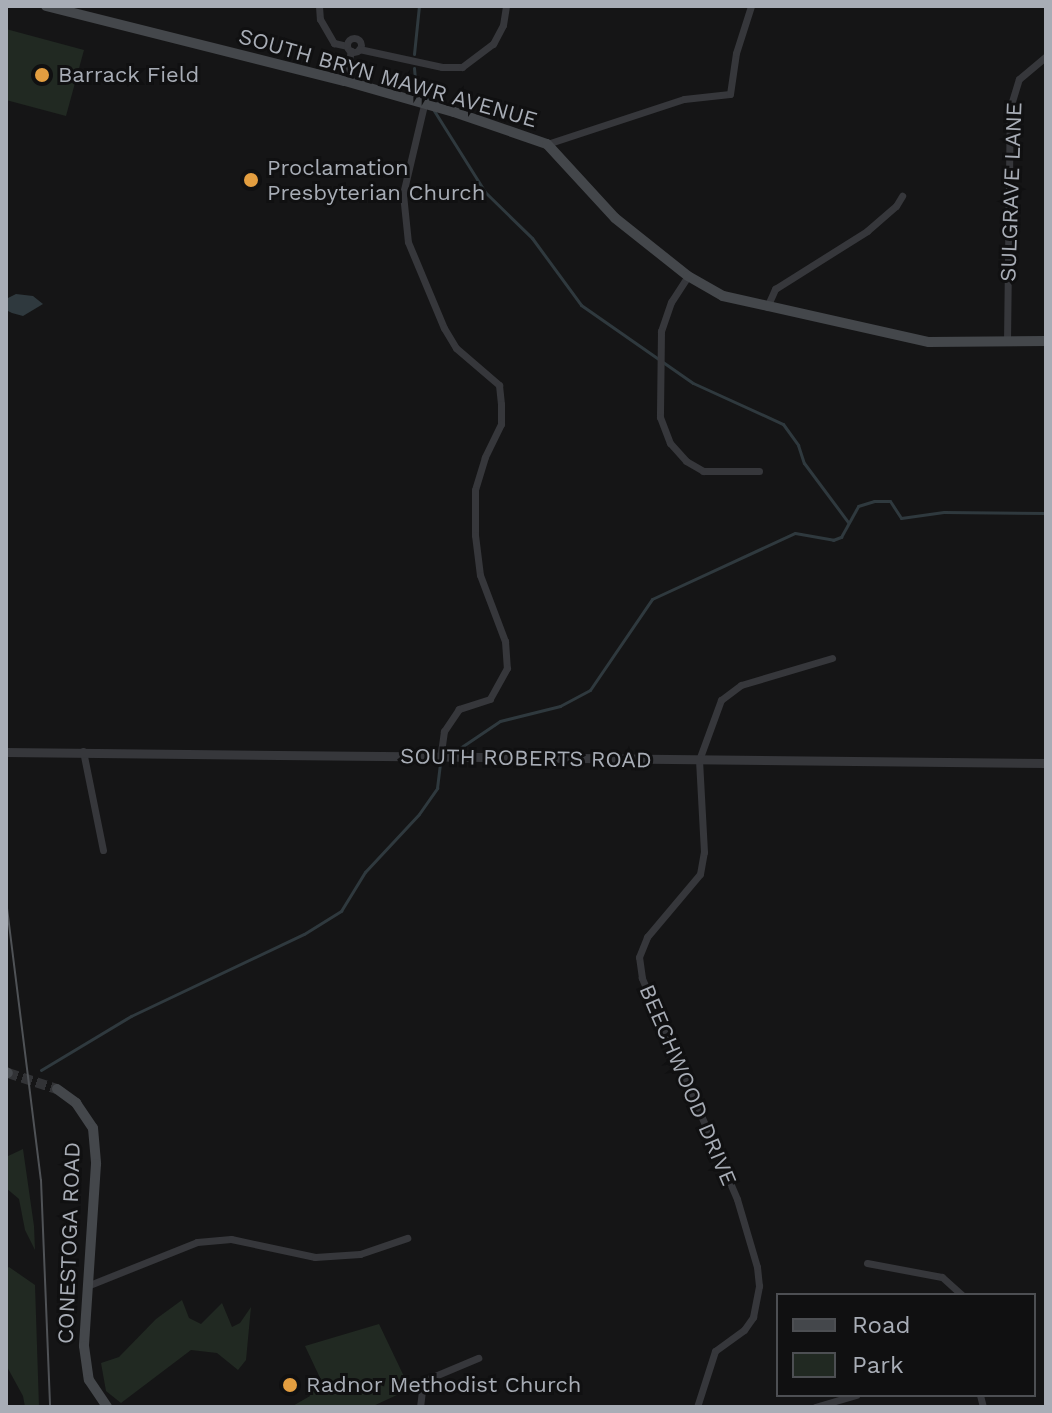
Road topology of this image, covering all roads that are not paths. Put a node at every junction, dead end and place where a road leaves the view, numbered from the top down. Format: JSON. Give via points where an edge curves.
{"nodes":[{"id":1,"x":46,"y":6,"type":"edge"},
{"id":2,"x":319,"y":6,"type":"edge"},
{"id":3,"x":506,"y":6,"type":"edge"},
{"id":4,"x":751,"y":6,"type":"edge"},
{"id":5,"x":353,"y":49,"type":"junction"},
{"id":6,"x":1046,"y":56,"type":"edge"},
{"id":7,"x":345,"y":81,"type":"junction"},
{"id":8,"x":426,"y":105,"type":"junction"},
{"id":9,"x":547,"y":144,"type":"junction"},
{"id":10,"x":902,"y":196,"type":"dead end"},
{"id":11,"x":688,"y":276,"type":"junction"},
{"id":12,"x":767,"y":307,"type":"junction"},
{"id":13,"x":1046,"y":341,"type":"edge"},
{"id":14,"x":1007,"y":342,"type":"junction"},
{"id":15,"x":759,"y":471,"type":"dead end"},
{"id":16,"x":832,"y":658,"type":"dead end"},
{"id":17,"x":83,"y":751,"type":"junction"},
{"id":18,"x":6,"y":752,"type":"edge"},
{"id":19,"x":440,"y":758,"type":"junction"},
{"id":20,"x":699,"y":760,"type":"junction"},
{"id":21,"x":1046,"y":763,"type":"edge"},
{"id":22,"x":103,"y":850,"type":"dead end"},
{"id":23,"x":57,"y":1089,"type":"tunnel mouth"},
{"id":24,"x":407,"y":1238,"type":"dead end"},
{"id":25,"x":867,"y":1263,"type":"dead end"},
{"id":26,"x":87,"y":1286,"type":"junction"},
{"id":27,"x":960,"y":1293,"type":"edge"},
{"id":28,"x":478,"y":1358,"type":"dead end"},
{"id":29,"x":849,"y":1397,"type":"edge"},
{"id":30,"x":107,"y":1407,"type":"edge"},
{"id":31,"x":420,"y":1407,"type":"edge"},
{"id":32,"x":697,"y":1407,"type":"edge"},
{"id":33,"x":815,"y":1407,"type":"edge"}],
"edges":[{"from":1,"to":7,"type":"main road","name":"SOUTH BRYN MAWR AVENUE"},
{"from":2,"to":5,"type":"street","via":[[334,43]]},
{"from":3,"to":5,"type":"street","via":[[493,44],[462,67]]},
{"from":4,"to":9,"type":"street","via":[[730,94],[684,99]]},
{"from":5,"to":7,"type":"street"},
{"from":6,"to":14,"type":"street","name":"SULGRAVE LANE","via":[[1019,79],[1010,108]]},
{"from":7,"to":8,"type":"main road","name":"SOUTH BRYN MAWR AVENUE"},
{"from":8,"to":9,"type":"main road","name":"SOUTH BRYN MAWR AVENUE"},
{"from":8,"to":19,"type":"street","via":[[403,194],[408,242],[456,348],[499,385],[501,424],[475,490],[475,535],[480,575],[505,641],[507,668],[490,699],[459,709],[444,731]]},
{"from":9,"to":11,"type":"main road","name":"SOUTH BRYN MAWR AVENUE","via":[[615,218]]},
{"from":10,"to":12,"type":"street","via":[[867,231],[775,289]]},
{"from":11,"to":12,"type":"main road","name":"SOUTH BRYN MAWR AVENUE","via":[[723,296]]},
{"from":11,"to":15,"type":"street","via":[[661,331],[660,417],[670,443],[703,471]]},
{"from":12,"to":14,"type":"main road","name":"SOUTH BRYN MAWR AVENUE","via":[[929,342]]},
{"from":13,"to":14,"type":"main road","name":"SOUTH BRYN MAWR AVENUE"},
{"from":16,"to":20,"type":"street","via":[[741,685],[721,700]]},
{"from":17,"to":18,"type":"street","name":"SOUTH ROBERTS ROAD"},
{"from":17,"to":19,"type":"street","name":"SOUTH ROBERTS ROAD"},
{"from":17,"to":22,"type":"street"},
{"from":19,"to":20,"type":"street","name":"SOUTH ROBERTS ROAD"},
{"from":20,"to":21,"type":"street","name":"SOUTH ROBERTS ROAD"},
{"from":20,"to":32,"type":"street","name":"BEECHWOOD DRIVE","via":[[704,852],[700,874],[647,937],[639,957],[642,978],[737,1199],[759,1286],[753,1317],[715,1351]]},
{"from":23,"to":26,"type":"main road","name":"CONESTOGA ROAD","via":[[76,1103],[93,1128],[96,1164]]},
{"from":24,"to":26,"type":"street","via":[[360,1254],[315,1257],[231,1239],[197,1242]]},
{"from":25,"to":27,"type":"street","via":[[942,1277]]},
{"from":26,"to":30,"type":"main road","name":"CONESTOGA ROAD","via":[[85,1364]]},
{"from":28,"to":31,"type":"street","via":[[423,1381]]},
{"from":29,"to":33,"type":"street"}]}
